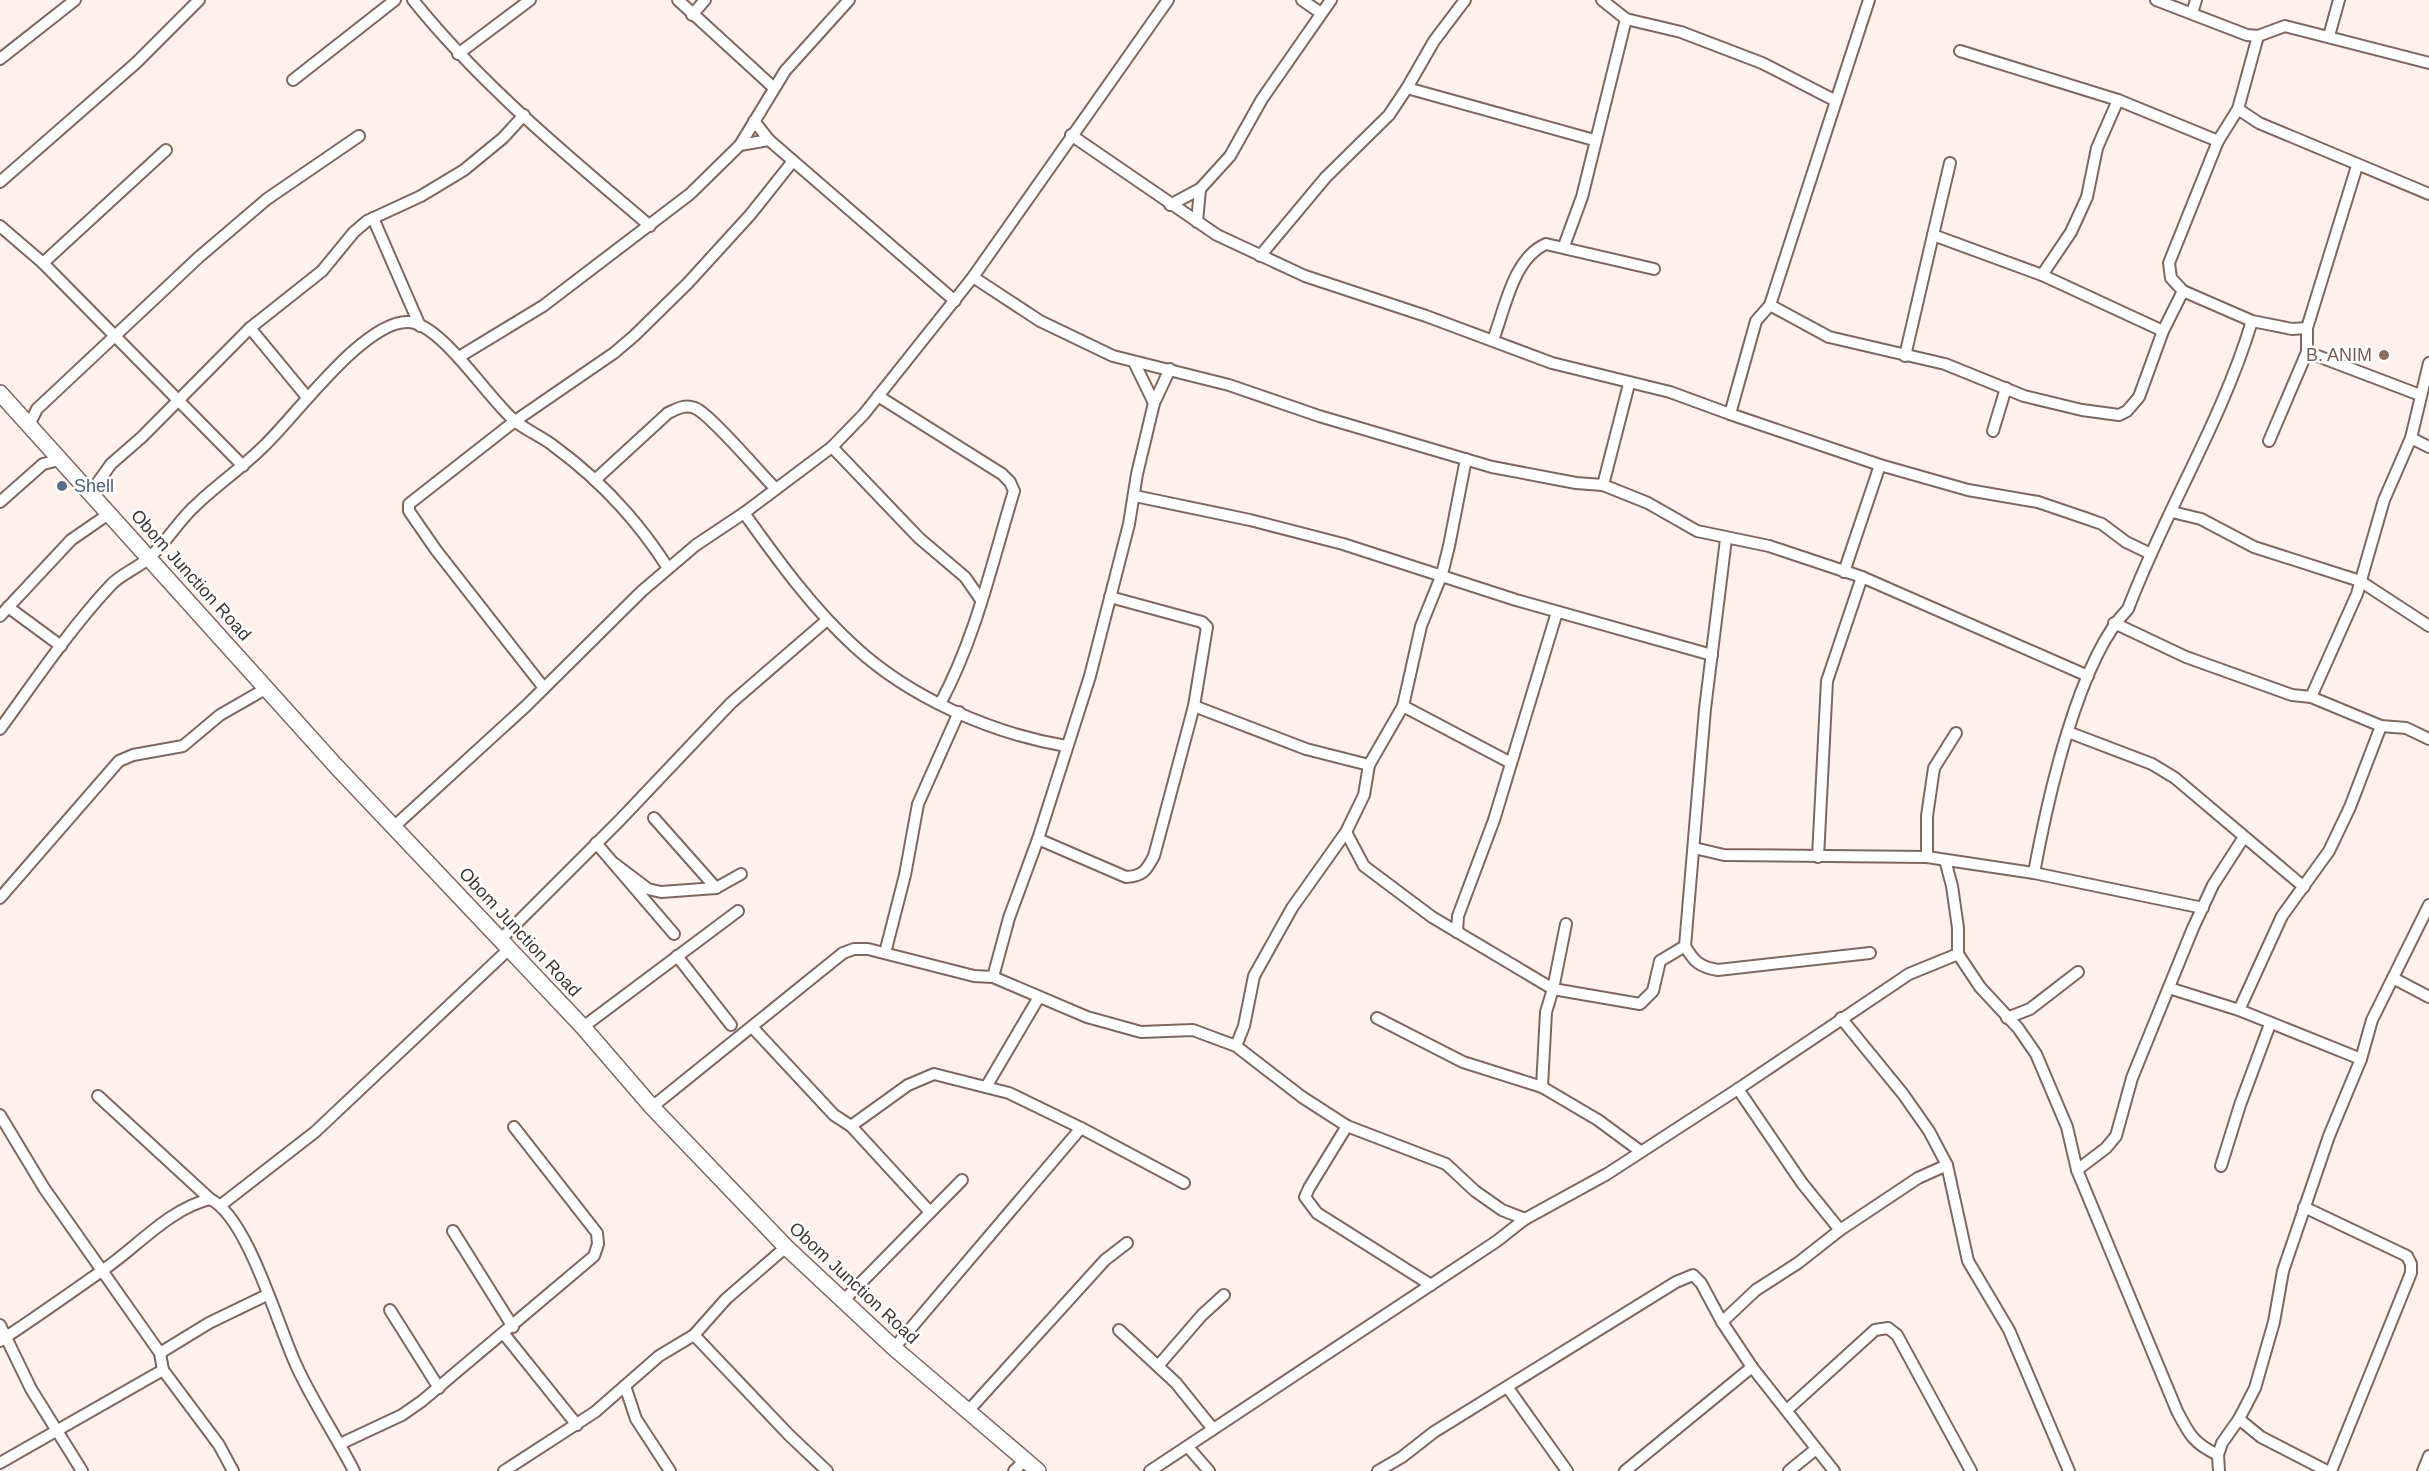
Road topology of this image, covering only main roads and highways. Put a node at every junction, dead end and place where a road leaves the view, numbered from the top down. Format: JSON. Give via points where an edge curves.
{"nodes":[{"id":1,"x":0,"y":393,"type":"edge"},
{"id":2,"x":1038,"y":1471,"type":"edge"}],
"edges":[{"from":1,"to":2,"type":"main road","name":"Obom Junction Road","via":[[652,1107],[843,1301]]}]}
